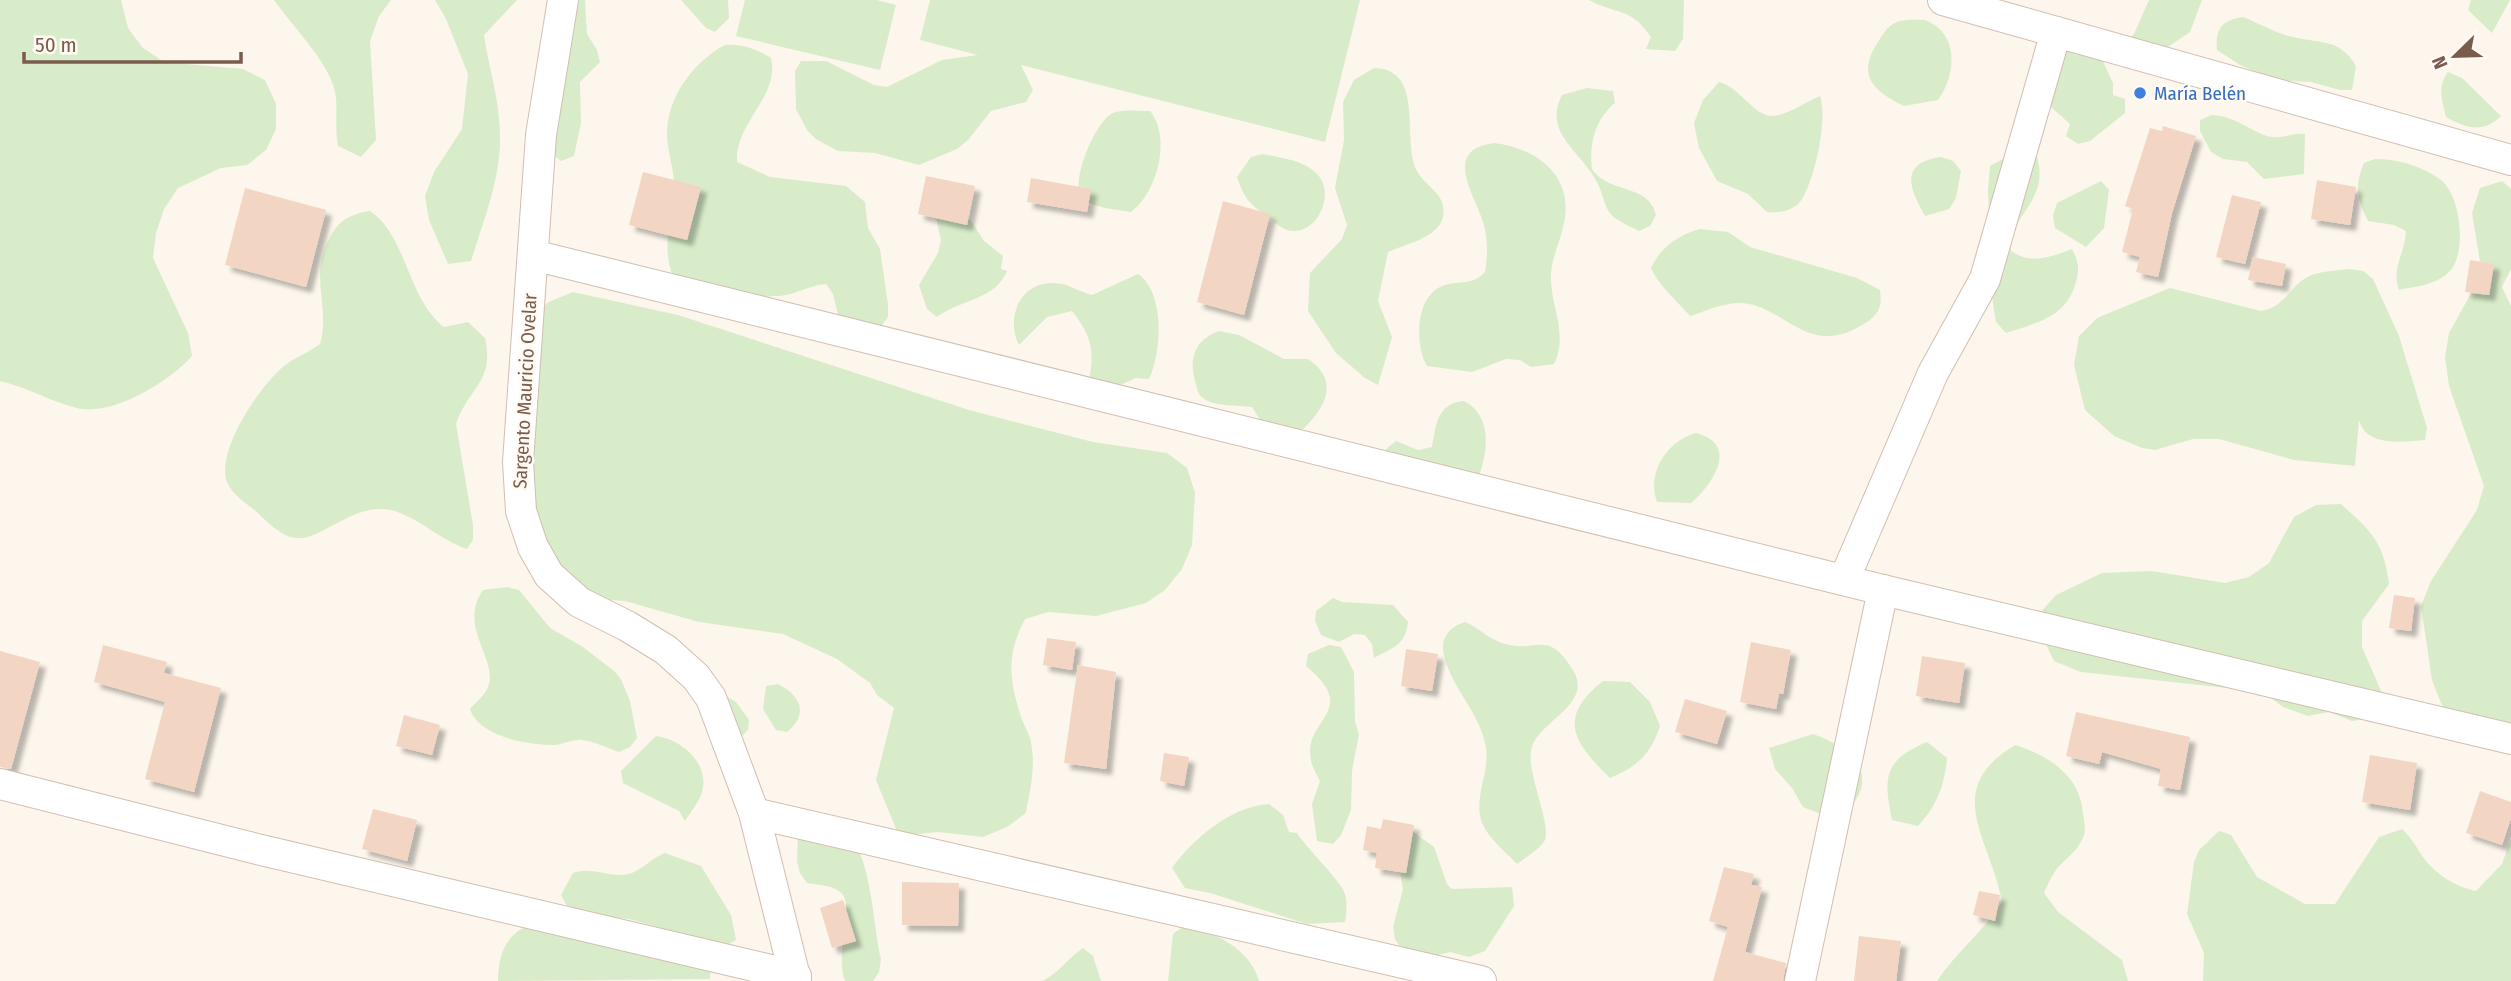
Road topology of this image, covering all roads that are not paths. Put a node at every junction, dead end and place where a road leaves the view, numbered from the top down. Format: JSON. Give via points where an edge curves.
{"nodes":[{"id":1,"x":562,"y":0,"type":"edge"},
{"id":2,"x":1943,"y":0,"type":"edge"},
{"id":3,"x":2056,"y":32,"type":"junction"},
{"id":4,"x":2511,"y":160,"type":"edge"},
{"id":5,"x":533,"y":255,"type":"junction"},
{"id":6,"x":1844,"y":580,"type":"junction"},
{"id":7,"x":1883,"y":590,"type":"junction"},
{"id":8,"x":2511,"y":739,"type":"edge"},
{"id":9,"x":0,"y":784,"type":"edge"},
{"id":10,"x":754,"y":813,"type":"junction"},
{"id":11,"x":796,"y":979,"type":"edge"},
{"id":12,"x":1481,"y":981,"type":"edge"},
{"id":13,"x":1800,"y":981,"type":"edge"}],
"edges":[{"from":1,"to":5,"type":"street","name":"Sargento Mauricio Ovelar","via":[[541,135]]},
{"from":2,"to":3,"type":"street"},
{"from":3,"to":4,"type":"street"},
{"from":3,"to":6,"type":"street","via":[[1985,279],[1933,373]]},
{"from":5,"to":6,"type":"street"},
{"from":5,"to":10,"type":"street","name":"Sargento Mauricio Ovelar","via":[[518,462],[521,511],[533,547],[549,575],[579,602],[648,637],[696,677],[711,698]]},
{"from":6,"to":7,"type":"street"},
{"from":7,"to":8,"type":"street"},
{"from":7,"to":13,"type":"street"},
{"from":9,"to":11,"type":"street"},
{"from":10,"to":11,"type":"street","name":"Sargento Mauricio Ovelar"},
{"from":10,"to":12,"type":"street"}]}
